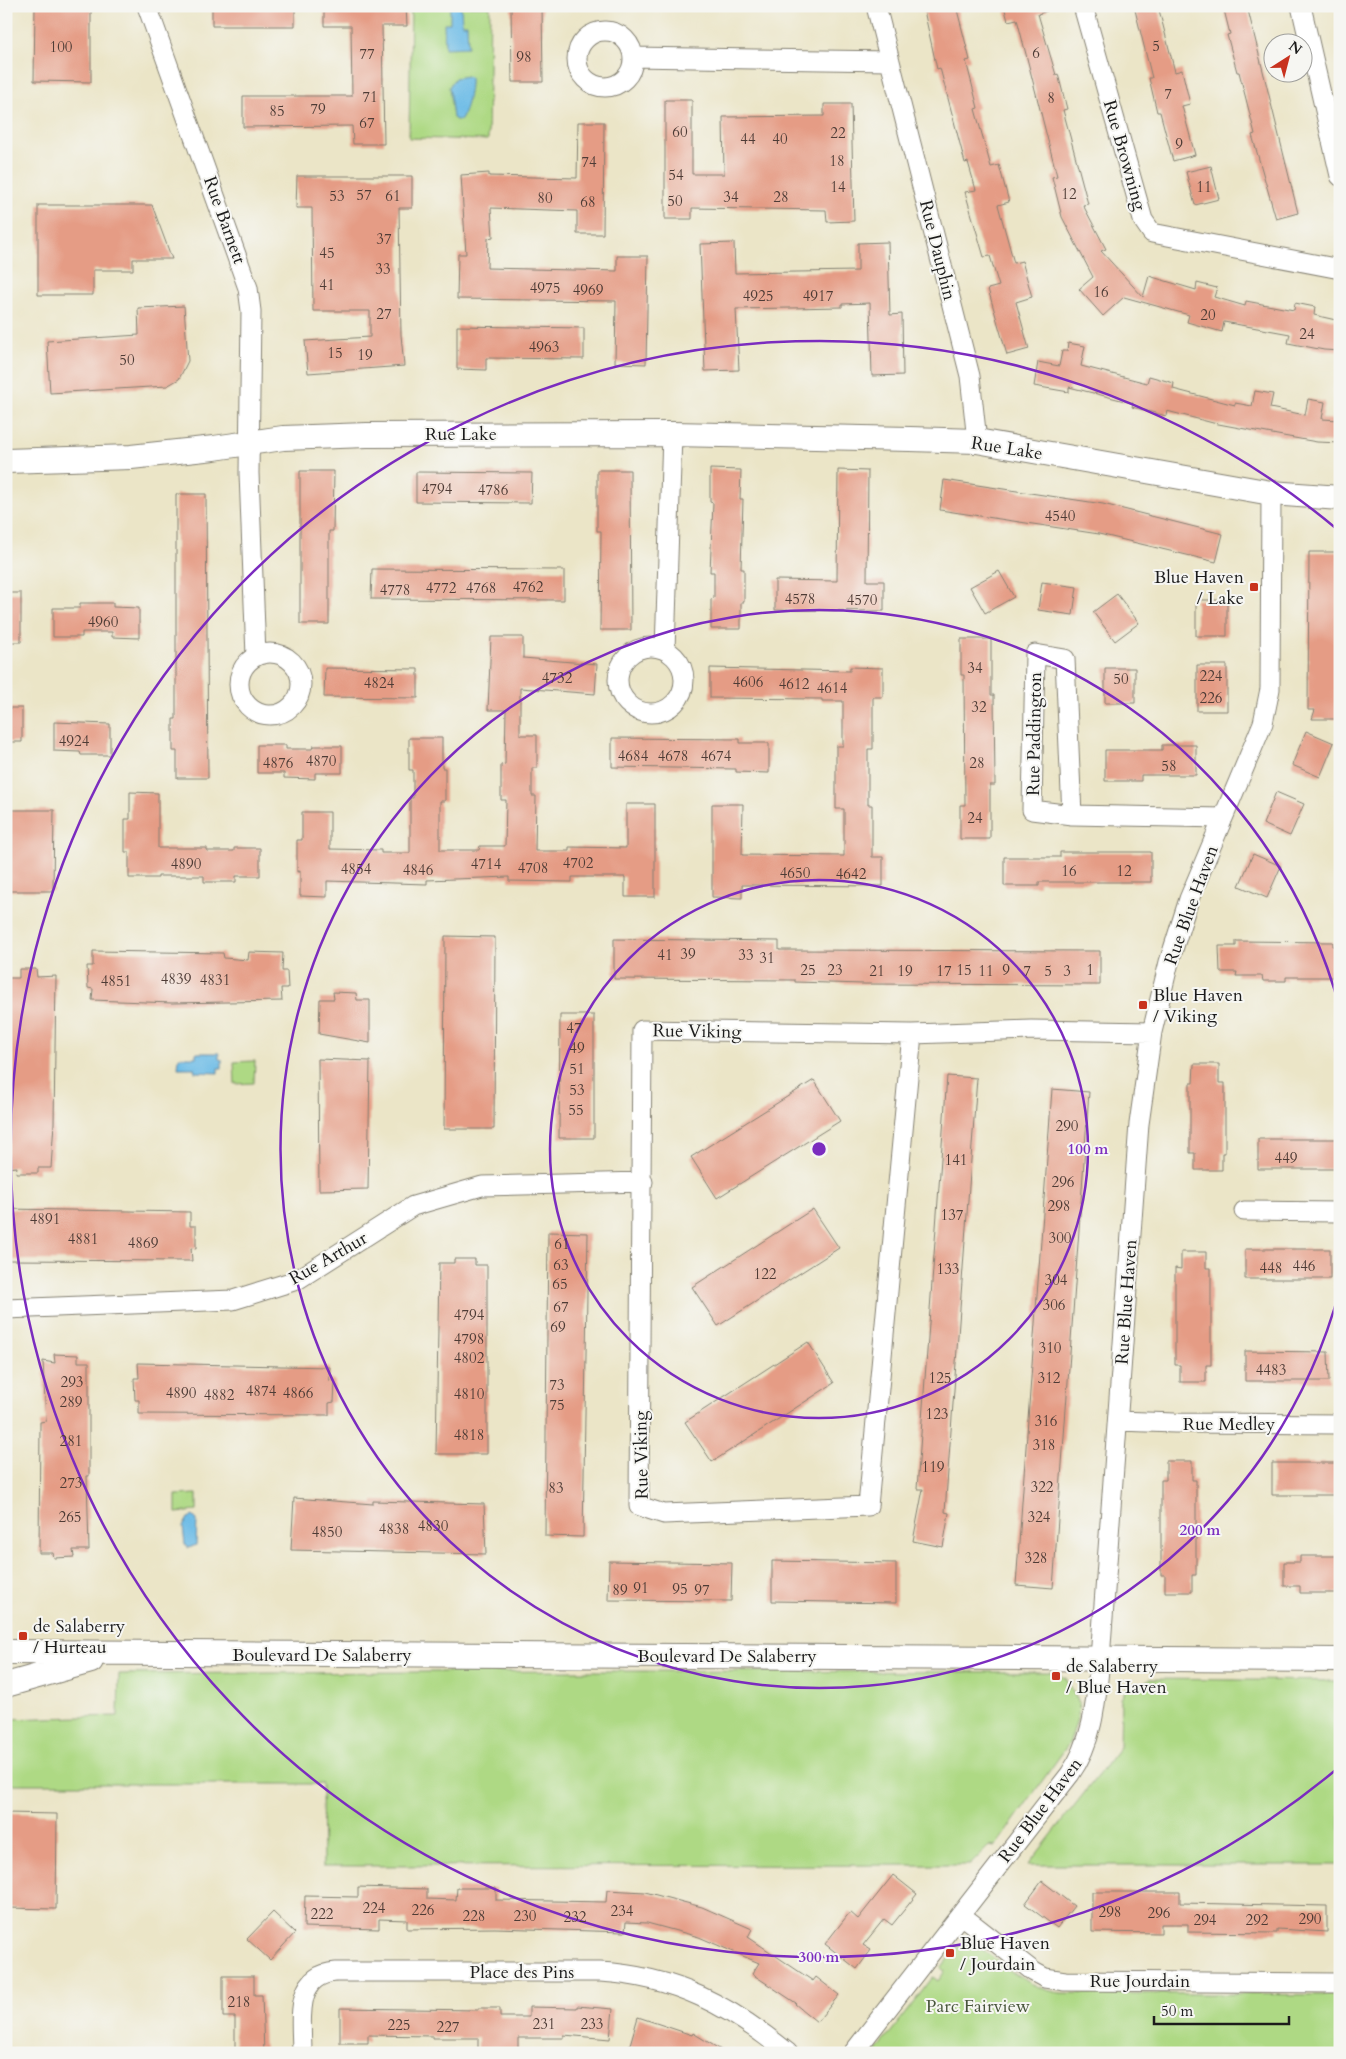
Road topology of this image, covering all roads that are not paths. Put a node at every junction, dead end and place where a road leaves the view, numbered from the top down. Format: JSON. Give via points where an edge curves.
{"nodes":[{"id":1,"x":147,"y":6,"type":"edge"},
{"id":2,"x":876,"y":6,"type":"edge"},
{"id":3,"x":1083,"y":6,"type":"edge"},
{"id":4,"x":1301,"y":6,"type":"edge"},
{"id":5,"x":633,"y":57,"type":"dead end"},
{"id":6,"x":890,"y":61,"type":"junction"},
{"id":7,"x":1340,"y":176,"type":"edge"},
{"id":8,"x":1340,"y":269,"type":"edge"},
{"id":9,"x":672,"y":434,"type":"junction"},
{"id":10,"x":977,"y":441,"type":"junction"},
{"id":11,"x":250,"y":443,"type":"junction"},
{"id":12,"x":6,"y":461,"type":"edge"},
{"id":13,"x":1271,"y":493,"type":"junction"},
{"id":14,"x":1340,"y":498,"type":"edge"},
{"id":15,"x":665,"y":650,"type":"dead end"},
{"id":16,"x":256,"y":656,"type":"dead end"},
{"id":17,"x":1072,"y":815,"type":"junction"},
{"id":18,"x":1223,"y":818,"type":"junction"},
{"id":19,"x":1152,"y":1032,"type":"junction"},
{"id":20,"x":912,"y":1034,"type":"junction"},
{"id":21,"x":643,"y":1182,"type":"junction"},
{"id":22,"x":1244,"y":1211,"type":"dead end"},
{"id":23,"x":1340,"y":1212,"type":"edge"},
{"id":24,"x":6,"y":1309,"type":"edge"},
{"id":25,"x":1118,"y":1421,"type":"junction"},
{"id":26,"x":1340,"y":1424,"type":"edge"},
{"id":27,"x":6,"y":1652,"type":"edge"},
{"id":28,"x":114,"y":1654,"type":"junction"},
{"id":29,"x":1100,"y":1659,"type":"junction"},
{"id":30,"x":1340,"y":1660,"type":"edge"},
{"id":31,"x":6,"y":1685,"type":"edge"},
{"id":32,"x":961,"y":1915,"type":"junction"},
{"id":33,"x":1340,"y":1983,"type":"edge"},
{"id":34,"x":302,"y":2053,"type":"edge"},
{"id":35,"x":788,"y":2053,"type":"edge"},
{"id":36,"x":854,"y":2053,"type":"edge"}],
"edges":[{"from":1,"to":11,"type":"street","name":"Rue Barnett","via":[[248,288]]},
{"from":2,"to":6,"type":"street","name":"Rue Dauphin"},
{"from":3,"to":8,"type":"street","name":"Rue Browning","via":[[1143,220],[1152,233]]},
{"from":4,"to":7,"type":"street"},
{"from":5,"to":6,"type":"street"},
{"from":6,"to":10,"type":"street","name":"Rue Dauphin","via":[[970,376]]},
{"from":9,"to":10,"type":"street","name":"Rue Lake"},
{"from":9,"to":11,"type":"street","name":"Rue Lake","via":[[386,435],[307,437]]},
{"from":9,"to":15,"type":"street"},
{"from":10,"to":13,"type":"street","name":"Rue Lake"},
{"from":11,"to":12,"type":"street","name":"Rue Lake","via":[[124,457]]},
{"from":11,"to":16,"type":"street"},
{"from":13,"to":14,"type":"street","name":"Rue Lake"},
{"from":13,"to":18,"type":"street","name":"Rue Blue Haven","via":[[1270,689],[1262,723]]},
{"from":17,"to":17,"type":"street","name":"Rue Paddington","via":[[1065,660],[1035,654],[1032,810]]},
{"from":17,"to":18,"type":"street","name":"Rue Paddington"},
{"from":18,"to":19,"type":"street","name":"Rue Blue Haven","via":[[1189,899]]},
{"from":19,"to":20,"type":"street","name":"Rue Viking","via":[[1031,1030]]},
{"from":19,"to":25,"type":"street","name":"Rue Blue Haven","via":[[1139,1124]]},
{"from":20,"to":21,"type":"street","name":"Rue Viking","via":[[642,1030]]},
{"from":20,"to":21,"type":"street","name":"Rue Viking","via":[[868,1506],[664,1514],[639,1506]]},
{"from":21,"to":24,"type":"street","name":"Rue Arthur","via":[[482,1186],[422,1203],[297,1280],[232,1300]]},
{"from":22,"to":23,"type":"street"},
{"from":25,"to":26,"type":"street","name":"Rue Medley"},
{"from":25,"to":29,"type":"street","name":"Rue Blue Haven"},
{"from":27,"to":28,"type":"street","name":"Boulevard De Salaberry"},
{"from":28,"to":29,"type":"street","name":"Boulevard De Salaberry"},
{"from":28,"to":31,"type":"street","name":"Boulevard De Salaberry"},
{"from":29,"to":30,"type":"street","name":"Boulevard De Salaberry"},
{"from":29,"to":32,"type":"street","name":"Rue Blue Haven","via":[[1092,1725],[1079,1760]]},
{"from":32,"to":33,"type":"street","name":"Rue Jourdain","via":[[1044,1978],[1065,1981]]},
{"from":32,"to":36,"type":"street","name":"Rue Blue Haven"},
{"from":34,"to":35,"type":"street","name":"Place des Pins","via":[[302,2006],[307,1987],[317,1977],[336,1972],[585,1972],[640,1976],[714,2001]]}]}
